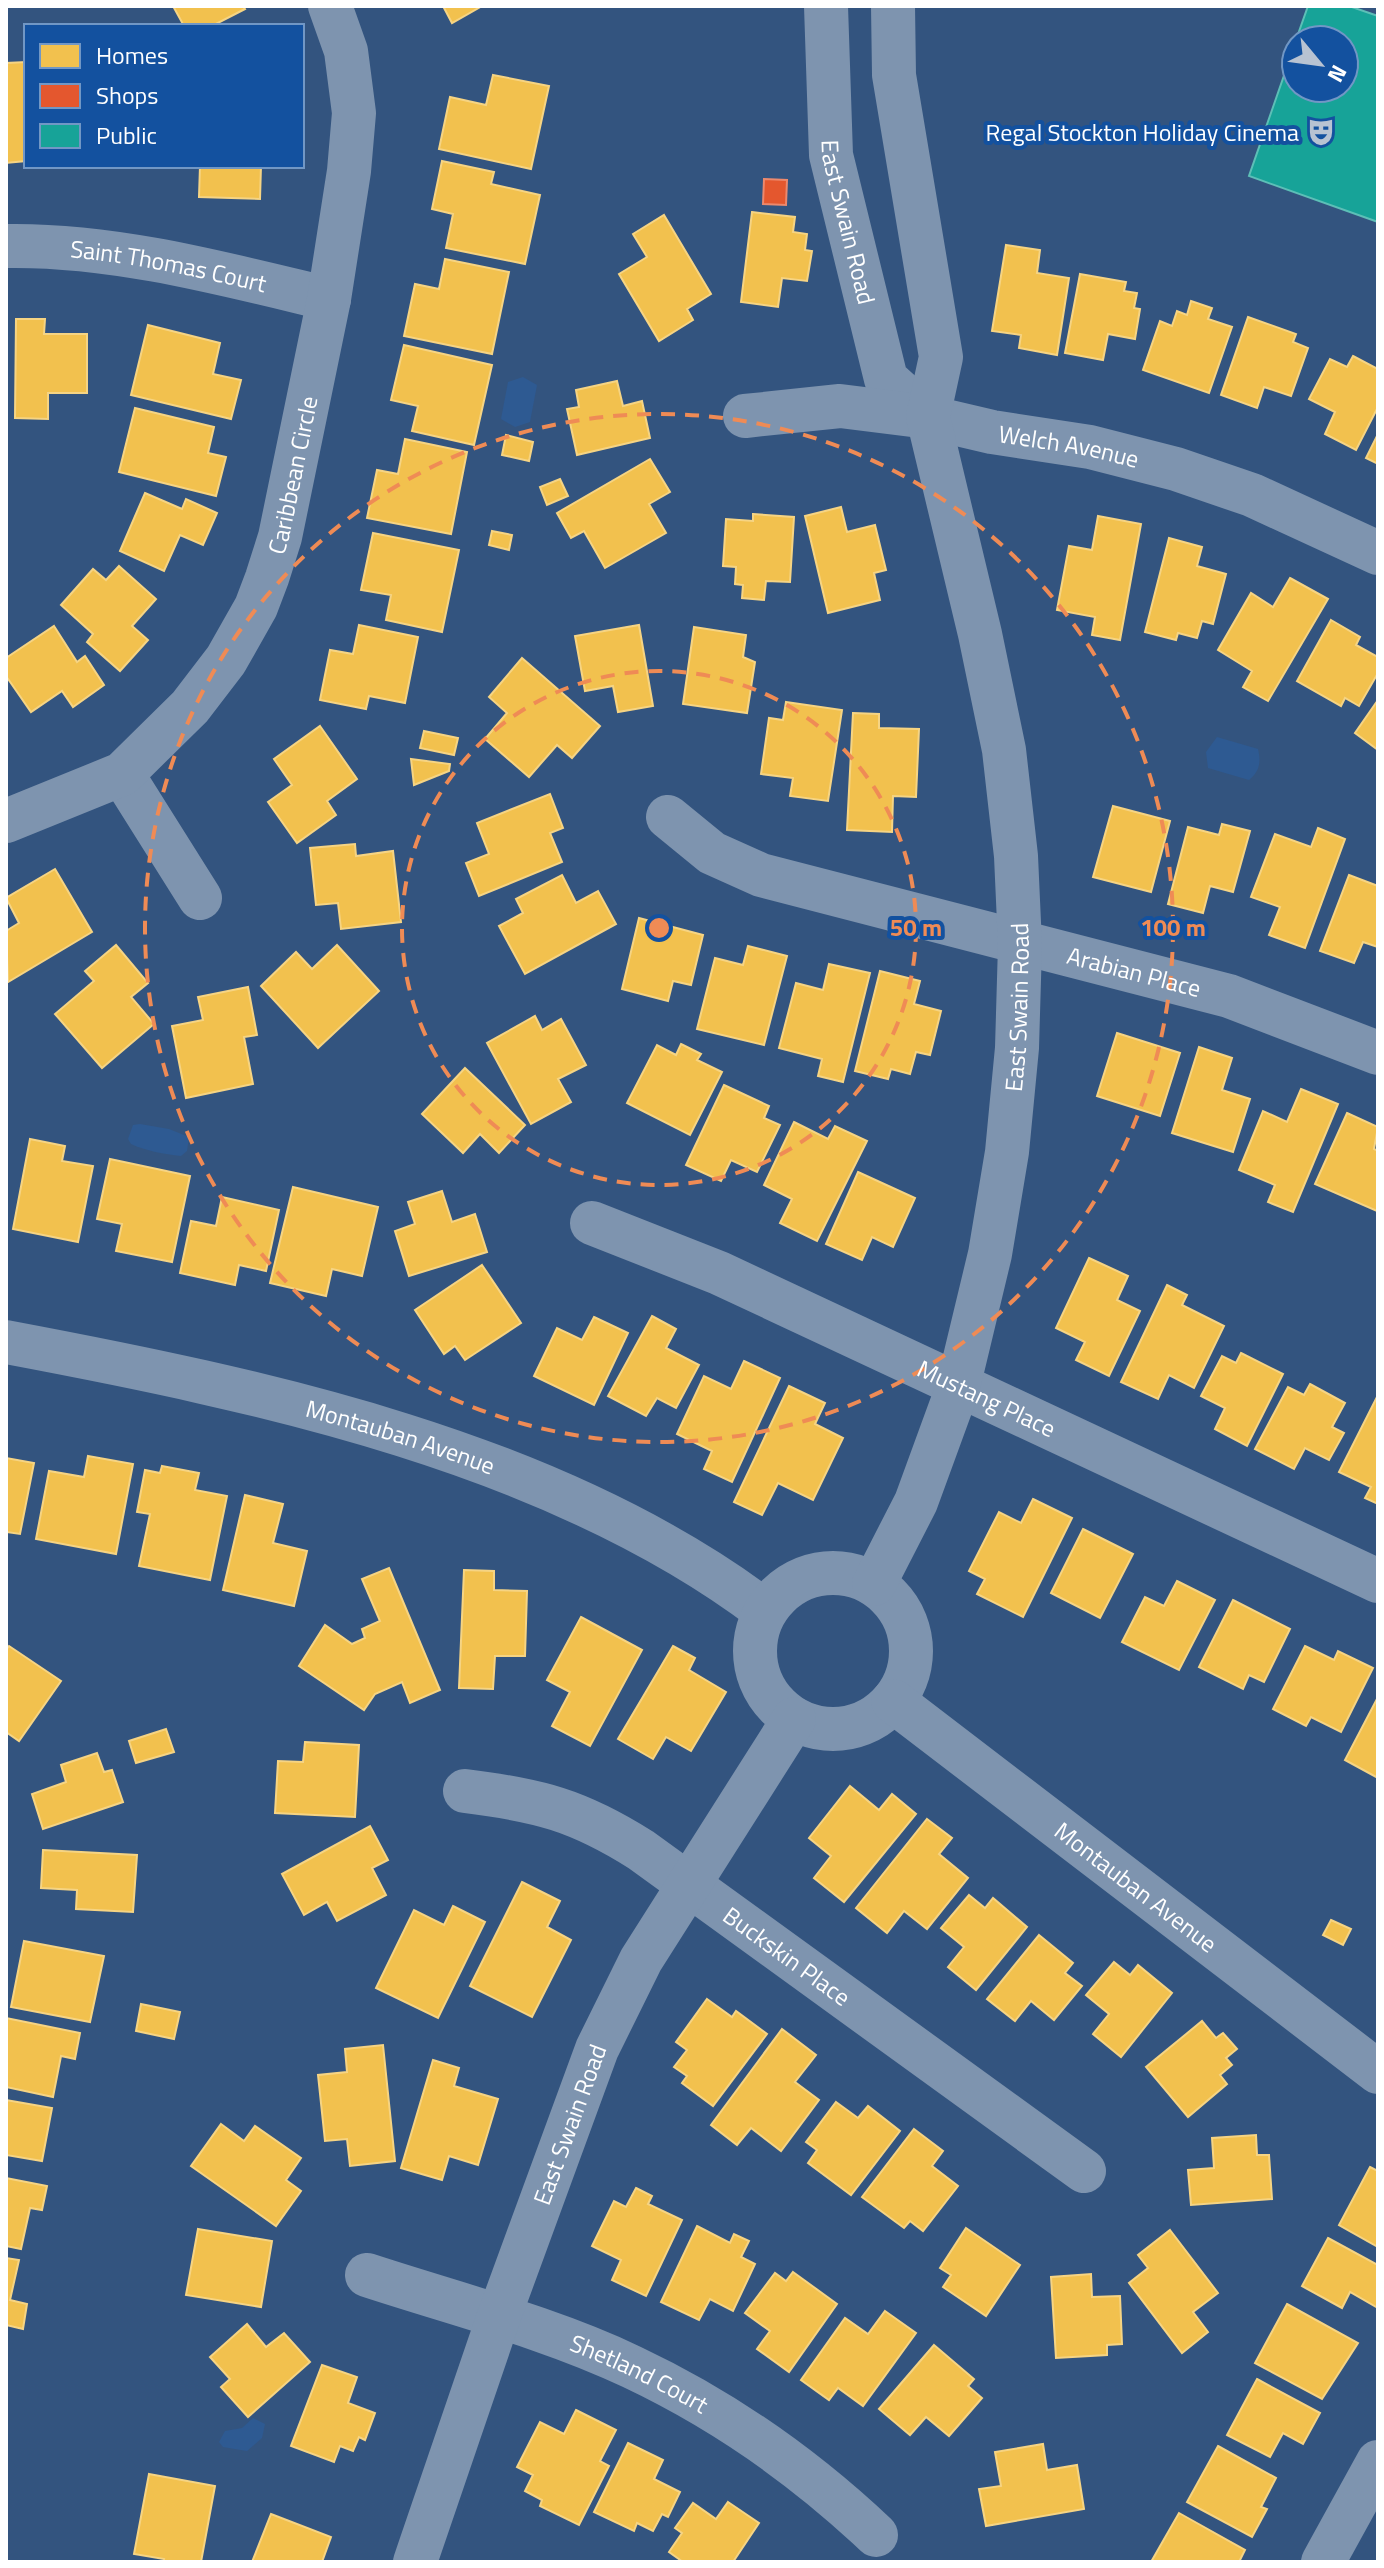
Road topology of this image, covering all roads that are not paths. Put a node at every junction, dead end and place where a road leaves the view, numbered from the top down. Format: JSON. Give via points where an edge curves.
{"nodes":[{"id":1,"x":330,"y":6,"type":"edge"},
{"id":2,"x":826,"y":6,"type":"edge"},
{"id":3,"x":893,"y":6,"type":"edge"},
{"id":4,"x":6,"y":246,"type":"edge"},
{"id":5,"x":329,"y":299,"type":"junction"},
{"id":6,"x":745,"y":416,"type":"dead end"},
{"id":7,"x":928,"y":417,"type":"junction"},
{"id":8,"x":1378,"y":553,"type":"edge"},
{"id":9,"x":122,"y":774,"type":"junction"},
{"id":10,"x":668,"y":817,"type":"dead end"},
{"id":11,"x":6,"y":821,"type":"edge"},
{"id":12,"x":200,"y":898,"type":"dead end"},
{"id":13,"x":1020,"y":945,"type":"junction"},
{"id":14,"x":1378,"y":1053,"type":"edge"},
{"id":15,"x":592,"y":1223,"type":"dead end"},
{"id":16,"x":6,"y":1342,"type":"edge"},
{"id":17,"x":958,"y":1387,"type":"junction"},
{"id":18,"x":1378,"y":1581,"type":"edge"},
{"id":19,"x":874,"y":1584,"type":"junction"},
{"id":20,"x":765,"y":1611,"type":"junction"},
{"id":21,"x":893,"y":1701,"type":"junction"},
{"id":22,"x":794,"y":1719,"type":"junction"},
{"id":23,"x":465,"y":1791,"type":"dead end"},
{"id":24,"x":687,"y":1884,"type":"junction"},
{"id":25,"x":1378,"y":2072,"type":"edge"},
{"id":26,"x":1084,"y":2171,"type":"dead end"},
{"id":27,"x":367,"y":2275,"type":"dead end"},
{"id":28,"x":498,"y":2319,"type":"junction"},
{"id":29,"x":1378,"y":2462,"type":"edge"},
{"id":30,"x":876,"y":2535,"type":"dead end"},
{"id":31,"x":415,"y":2562,"type":"edge"},
{"id":32,"x":1323,"y":2562,"type":"edge"}],
"edges":[{"from":1,"to":5,"type":"street","name":"Caribbean Circle","via":[[346,51],[354,113]]},
{"from":2,"to":7,"type":"street","name":"East Swain Road","via":[[831,155],[886,379]]},
{"from":3,"to":7,"type":"street","name":"East Swain Road","via":[[894,75],[941,357]]},
{"from":4,"to":5,"type":"street","name":"Saint Thomas Court","via":[[42,245],[125,257]]},
{"from":5,"to":9,"type":"street","name":"Caribbean Circle","via":[[280,537],[256,607],[226,660],[190,707]]},
{"from":6,"to":7,"type":"street","name":"Welch Avenue","via":[[840,406]]},
{"from":7,"to":8,"type":"street","name":"Welch Avenue","via":[[1176,469],[1252,495]]},
{"from":7,"to":13,"type":"street","name":"East Swain Road","via":[[1004,750]]},
{"from":9,"to":11,"type":"street","name":"Caribbean Circle"},
{"from":9,"to":12,"type":"street"},
{"from":10,"to":13,"type":"street","name":"Arabian Place","via":[[712,853],[761,875]]},
{"from":13,"to":14,"type":"street","name":"Arabian Place","via":[[1229,996]]},
{"from":13,"to":17,"type":"street","name":"East Swain Road","via":[[1007,1152],[990,1254]]},
{"from":15,"to":17,"type":"street","name":"Mustang Place","via":[[719,1273]]},
{"from":16,"to":20,"type":"street","name":"Montauban Avenue","via":[[243,1391],[462,1454],[636,1531]]},
{"from":17,"to":18,"type":"street","name":"Mustang Place"},
{"from":17,"to":19,"type":"street","name":"East Swain Road","via":[[916,1502]]},
{"from":19,"to":20,"type":"street","via":[[851,1574],[802,1578]]},
{"from":19,"to":21,"type":"street","via":[[894,1601],[907,1625],[911,1652],[906,1678]]},
{"from":20,"to":22,"type":"street","via":[[756,1634],[761,1683]]},
{"from":21,"to":22,"type":"street","via":[[872,1719],[846,1728],[820,1728]]},
{"from":21,"to":25,"type":"street","name":"Montauban Avenue"},
{"from":22,"to":24,"type":"street","name":"East Swain Road"},
{"from":23,"to":24,"type":"street","name":"Buckskin Place","via":[[532,1799],[595,1821]]},
{"from":24,"to":26,"type":"street","name":"Buckskin Place"},
{"from":24,"to":28,"type":"street","name":"East Swain Road","via":[[597,2049]]},
{"from":27,"to":28,"type":"street","name":"Shetland Court"},
{"from":28,"to":30,"type":"street","name":"Shetland Court","via":[[616,2360],[696,2400],[783,2456]]},
{"from":28,"to":31,"type":"street","name":"East Swain Road"},
{"from":29,"to":32,"type":"street"}]}
